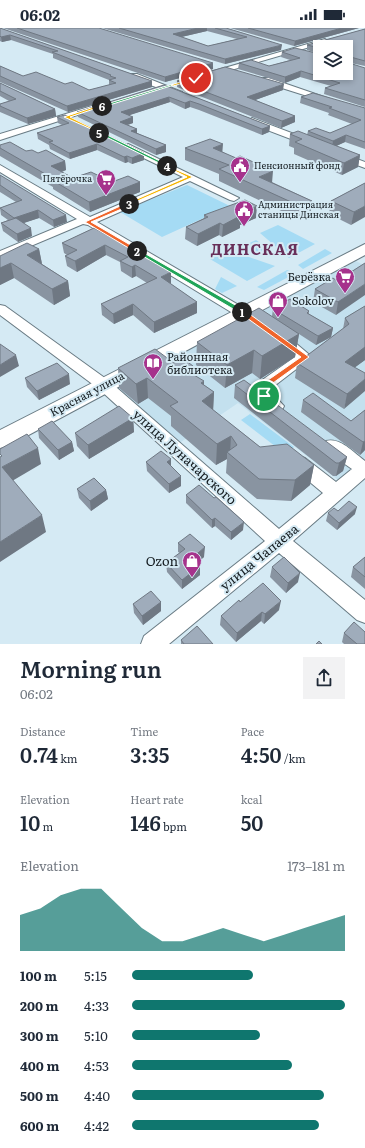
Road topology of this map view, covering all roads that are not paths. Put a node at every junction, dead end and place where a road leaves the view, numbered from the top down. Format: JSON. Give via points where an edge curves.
{"nodes":[{"id":1,"x":278,"y":45,"type":"edge"},
{"id":2,"x":313,"y":45,"type":"edge"},
{"id":3,"x":294,"y":50,"type":"junction"},
{"id":4,"x":307,"y":53,"type":"edge"},
{"id":5,"x":212,"y":64,"type":"edge"},
{"id":6,"x":227,"y":68,"type":"junction"},
{"id":7,"x":242,"y":73,"type":"edge"},
{"id":8,"x":127,"y":74,"type":"edge"},
{"id":9,"x":206,"y":75,"type":"edge"},
{"id":10,"x":257,"y":78,"type":"edge"},
{"id":11,"x":179,"y":83,"type":"edge"},
{"id":12,"x":165,"y":87,"type":"junction"},
{"id":13,"x":152,"y":91,"type":"edge"},
{"id":14,"x":187,"y":96,"type":"edge"},
{"id":15,"x":331,"y":101,"type":"edge"},
{"id":16,"x":102,"y":106,"type":"edge"},
{"id":17,"x":53,"y":110,"type":"edge"},
{"id":18,"x":66,"y":117,"type":"junction"},
{"id":19,"x":246,"y":119,"type":"edge"},
{"id":20,"x":80,"y":123,"type":"edge"},
{"id":21,"x":0,"y":137,"type":"edge"},
{"id":22,"x":122,"y":144,"type":"edge"},
{"id":23,"x":313,"y":145,"type":"edge"},
{"id":24,"x":335,"y":153,"type":"edge"},
{"id":25,"x":365,"y":165,"type":"edge"},
{"id":26,"x":0,"y":168,"type":"edge"},
{"id":27,"x":191,"y":177,"type":"junction"},
{"id":28,"x":234,"y":198,"type":"dead end"},
{"id":29,"x":86,"y":221,"type":"junction"},
{"id":30,"x":365,"y":249,"type":"edge"},
{"id":31,"x":0,"y":255,"type":"edge"},
{"id":32,"x":0,"y":309,"type":"edge"},
{"id":33,"x":243,"y":312,"type":"junction"},
{"id":34,"x":104,"y":385,"type":"junction"},
{"id":35,"x":289,"y":415,"type":"edge"},
{"id":36,"x":320,"y":438,"type":"edge"},
{"id":37,"x":0,"y":440,"type":"edge"},
{"id":38,"x":285,"y":456,"type":"edge"},
{"id":39,"x":364,"y":469,"type":"edge"},
{"id":40,"x":336,"y":493,"type":"junction"},
{"id":41,"x":280,"y":541,"type":"junction"},
{"id":42,"x":365,"y":613,"type":"edge"},
{"id":43,"x":152,"y":644,"type":"edge"}],
"edges":[{"from":1,"to":3,"type":"street"},
{"from":2,"to":3,"type":"street"},
{"from":3,"to":4,"type":"street"},
{"from":3,"to":6,"type":"street"},
{"from":5,"to":6,"type":"street"},
{"from":6,"to":7,"type":"street"},
{"from":6,"to":9,"type":"street"},
{"from":8,"to":12,"type":"street"},
{"from":10,"to":15,"type":"street"},
{"from":11,"to":12,"type":"street"},
{"from":12,"to":13,"type":"street"},
{"from":12,"to":14,"type":"street"},
{"from":16,"to":18,"type":"street"},
{"from":17,"to":18,"type":"street"},
{"from":18,"to":20,"type":"street"},
{"from":18,"to":21,"type":"street"},
{"from":19,"to":23,"type":"street"},
{"from":22,"to":27,"type":"street"},
{"from":24,"to":25,"type":"street"},
{"from":26,"to":29,"type":"street"},
{"from":27,"to":28,"type":"street"},
{"from":27,"to":29,"type":"street"},
{"from":29,"to":31,"type":"street"},
{"from":29,"to":33,"type":"street"},
{"from":30,"to":33,"type":"main road","name":"Красная улица"},
{"from":32,"to":34,"type":"street","name":"улица Луначарского"},
{"from":33,"to":34,"type":"main road","name":"Красная улица"},
{"from":33,"to":35,"type":"street","via":[[305,357],[261,391]]},
{"from":34,"to":37,"type":"main road","name":"Красная улица"},
{"from":34,"to":41,"type":"street","name":"улица Луначарского"},
{"from":36,"to":39,"type":"street"},
{"from":38,"to":40,"type":"street"},
{"from":39,"to":40,"type":"street","name":"улица Чапаева"},
{"from":40,"to":41,"type":"street","name":"улица Чапаева"},
{"from":41,"to":42,"type":"street","name":"улица Луначарского"},
{"from":41,"to":43,"type":"street","name":"улица Чапаева"}]}
